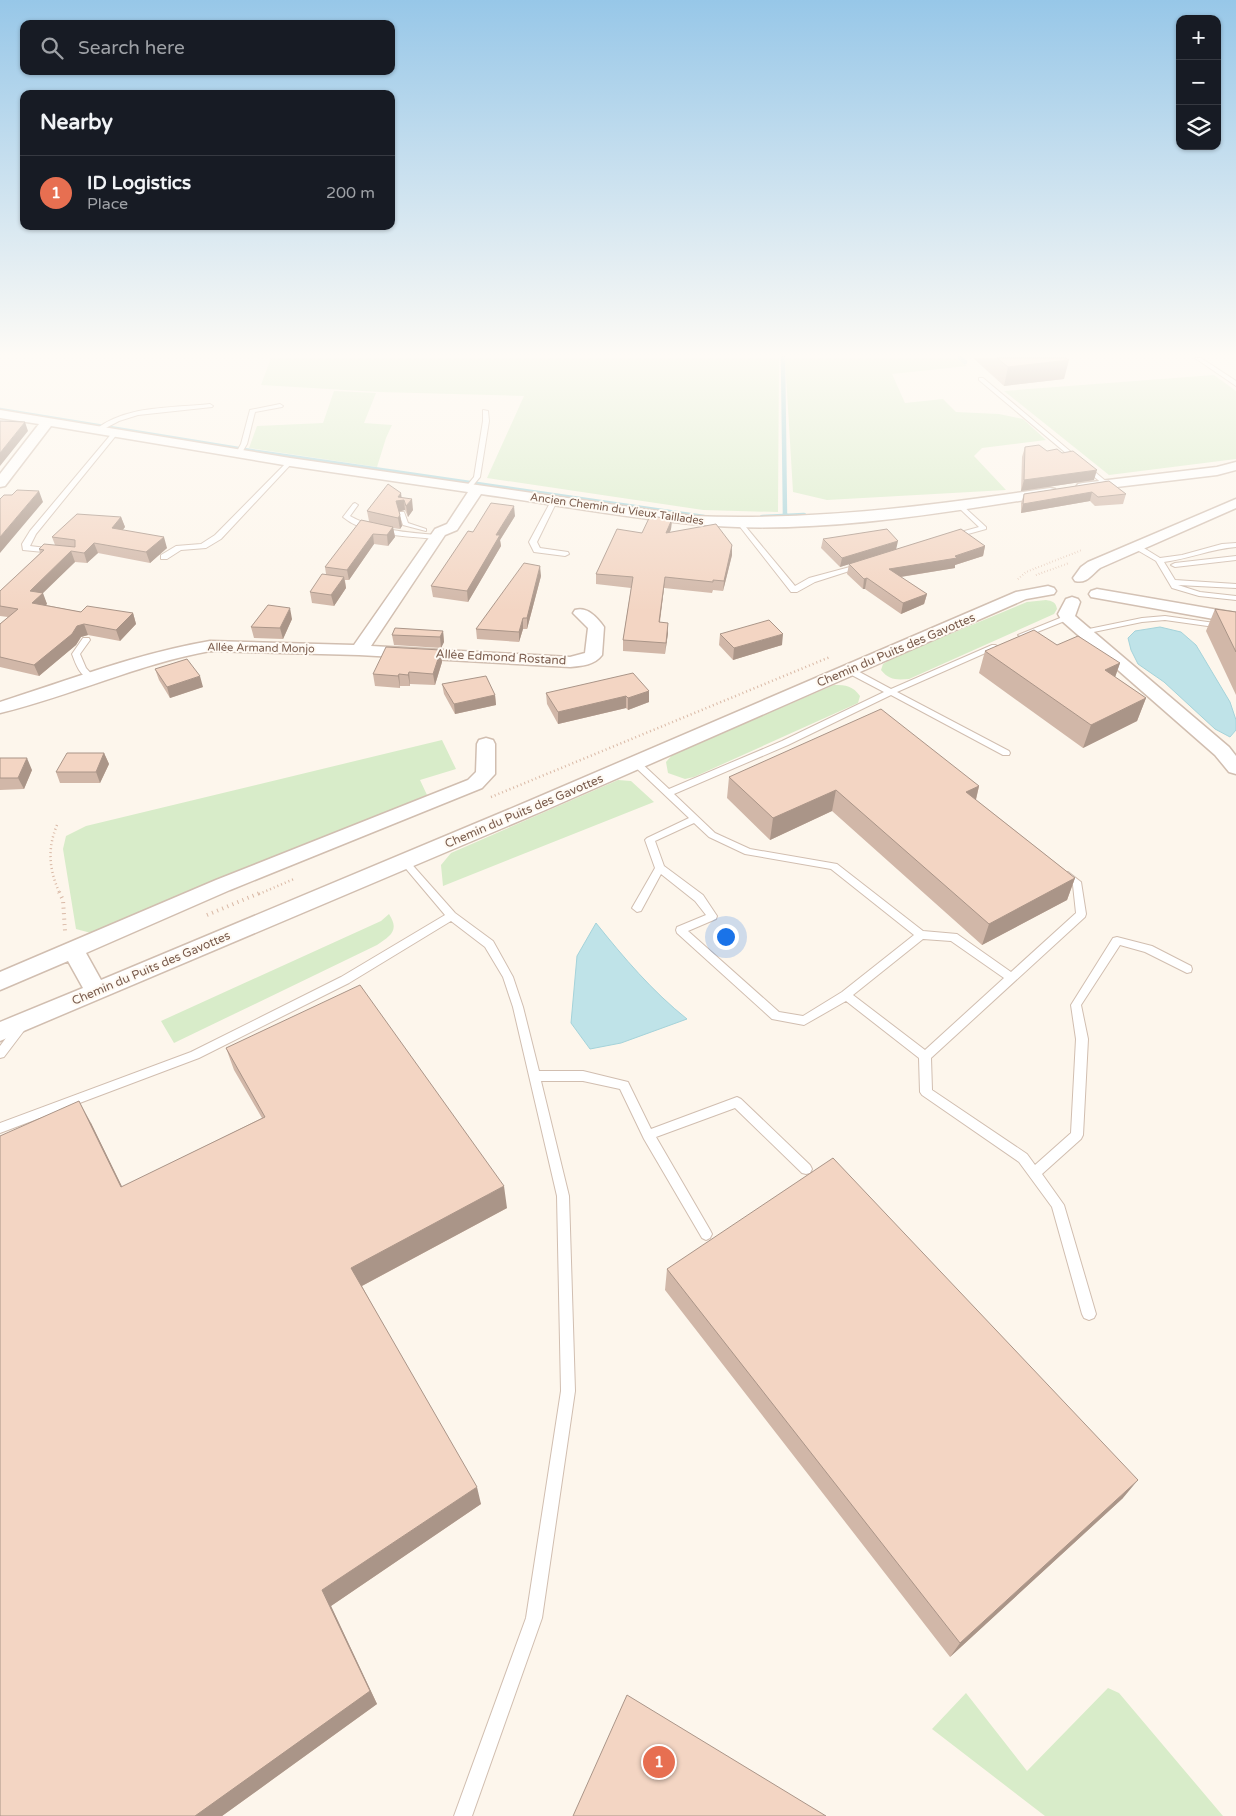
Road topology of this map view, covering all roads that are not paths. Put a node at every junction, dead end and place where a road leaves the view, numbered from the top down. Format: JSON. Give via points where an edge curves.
{"nodes":[{"id":1,"x":32,"y":443,"type":"edge"},
{"id":2,"x":108,"y":443,"type":"edge"},
{"id":3,"x":175,"y":443,"type":"edge"},
{"id":4,"x":244,"y":443,"type":"edge"},
{"id":5,"x":483,"y":443,"type":"edge"},
{"id":6,"x":1057,"y":443,"type":"edge"},
{"id":7,"x":238,"y":453,"type":"junction"},
{"id":8,"x":290,"y":462,"type":"junction"},
{"id":9,"x":1236,"y":466,"type":"edge"},
{"id":10,"x":0,"y":483,"type":"edge"},
{"id":11,"x":1106,"y":484,"type":"junction"},
{"id":12,"x":472,"y":489,"type":"junction"},
{"id":13,"x":554,"y":501,"type":"junction"},
{"id":14,"x":1236,"y":503,"type":"edge"},
{"id":15,"x":355,"y":505,"type":"dead end"},
{"id":16,"x":960,"y":506,"type":"junction"},
{"id":17,"x":402,"y":513,"type":"edge"},
{"id":18,"x":739,"y":522,"type":"junction"},
{"id":19,"x":438,"y":535,"type":"junction"},
{"id":20,"x":946,"y":540,"type":"edge"},
{"id":21,"x":1236,"y":545,"type":"edge"},
{"id":22,"x":1136,"y":547,"type":"junction"},
{"id":23,"x":58,"y":552,"type":"edge"},
{"id":24,"x":565,"y":554,"type":"dead end"},
{"id":25,"x":164,"y":557,"type":"dead end"},
{"id":26,"x":1236,"y":558,"type":"edge"},
{"id":27,"x":870,"y":563,"type":"edge"},
{"id":28,"x":1161,"y":563,"type":"junction"},
{"id":29,"x":1062,"y":580,"type":"junction"},
{"id":30,"x":1172,"y":581,"type":"junction"},
{"id":31,"x":1236,"y":586,"type":"edge"},
{"id":32,"x":1097,"y":594,"type":"junction"},
{"id":33,"x":1236,"y":598,"type":"edge"},
{"id":34,"x":1070,"y":610,"type":"junction"},
{"id":35,"x":581,"y":613,"type":"dead end"},
{"id":36,"x":1236,"y":618,"type":"edge"},
{"id":37,"x":1236,"y":628,"type":"edge"},
{"id":38,"x":1084,"y":632,"type":"junction"},
{"id":39,"x":86,"y":640,"type":"dead end"},
{"id":40,"x":1010,"y":641,"type":"edge"},
{"id":41,"x":1001,"y":645,"type":"edge"},
{"id":42,"x":359,"y":650,"type":"junction"},
{"id":43,"x":848,"y":670,"type":"junction"},
{"id":44,"x":91,"y":678,"type":"junction"},
{"id":45,"x":891,"y":692,"type":"junction"},
{"id":46,"x":0,"y":708,"type":"edge"},
{"id":47,"x":486,"y":744,"type":"dead end"},
{"id":48,"x":1006,"y":753,"type":"dead end"},
{"id":49,"x":635,"y":762,"type":"junction"},
{"id":50,"x":1236,"y":768,"type":"edge"},
{"id":51,"x":667,"y":793,"type":"junction"},
{"id":52,"x":695,"y":819,"type":"junction"},
{"id":53,"x":405,"y":862,"type":"junction"},
{"id":54,"x":1056,"y":866,"type":"edge"},
{"id":55,"x":660,"y":868,"type":"junction"},
{"id":56,"x":638,"y":908,"type":"dead end"},
{"id":57,"x":451,"y":916,"type":"junction"},
{"id":58,"x":921,"y":936,"type":"junction"},
{"id":59,"x":73,"y":950,"type":"junction"},
{"id":60,"x":1187,"y":969,"type":"dead end"},
{"id":61,"x":1011,"y":977,"type":"junction"},
{"id":62,"x":0,"y":980,"type":"edge"},
{"id":63,"x":96,"y":991,"type":"junction"},
{"id":64,"x":846,"y":995,"type":"junction"},
{"id":65,"x":25,"y":1020,"type":"junction"},
{"id":66,"x":0,"y":1032,"type":"edge"},
{"id":67,"x":0,"y":1054,"type":"edge"},
{"id":68,"x":926,"y":1056,"type":"junction"},
{"id":69,"x":535,"y":1076,"type":"junction"},
{"id":70,"x":0,"y":1128,"type":"edge"},
{"id":71,"x":648,"y":1134,"type":"junction"},
{"id":72,"x":806,"y":1169,"type":"dead end"},
{"id":73,"x":1034,"y":1173,"type":"junction"},
{"id":74,"x":706,"y":1234,"type":"dead end"},
{"id":75,"x":1088,"y":1314,"type":"dead end"},
{"id":76,"x":462,"y":1816,"type":"edge"}],
"edges":[{"from":1,"to":10,"type":"street"},
{"from":2,"to":23,"type":"lane","via":[[26,544],[26,548]]},
{"from":3,"to":7,"type":"street","name":"Ancien Chemin du Vieux Taillades"},
{"from":4,"to":7,"type":"lane"},
{"from":5,"to":12,"type":"lane"},
{"from":6,"to":11,"type":"lane"},
{"from":7,"to":8,"type":"street","name":"Ancien Chemin du Vieux Taillades"},
{"from":8,"to":12,"type":"street","name":"Ancien Chemin du Vieux Taillades"},
{"from":8,"to":25,"type":"lane","via":[[218,537],[203,546],[179,548]]},
{"from":9,"to":11,"type":"street","name":"Ancien Chemin du Vieux Taillades"},
{"from":11,"to":16,"type":"street","name":"Ancien Chemin du Vieux Taillades"},
{"from":12,"to":13,"type":"street","name":"Ancien Chemin du Vieux Taillades"},
{"from":12,"to":19,"type":"street","via":[[452,527]]},
{"from":13,"to":18,"type":"street","name":"Ancien Chemin du Vieux Taillades","via":[[692,520]]},
{"from":13,"to":24,"type":"lane","via":[[533,542],[538,550]]},
{"from":14,"to":22,"type":"street"},
{"from":15,"to":19,"type":"lane","via":[[346,518],[354,522],[387,530]]},
{"from":16,"to":18,"type":"street","name":"Ancien Chemin du Vieux Taillades","via":[[867,517]]},
{"from":16,"to":20,"type":"lane","via":[[984,528]]},
{"from":17,"to":19,"type":"lane","via":[[405,524]]},
{"from":18,"to":27,"type":"lane","via":[[794,590],[812,580]]},
{"from":19,"to":42,"type":"street"},
{"from":21,"to":28,"type":"lane"},
{"from":22,"to":28,"type":"lane"},
{"from":22,"to":29,"type":"street"},
{"from":26,"to":28,"type":"lane"},
{"from":28,"to":30,"type":"lane"},
{"from":29,"to":32,"type":"street","via":[[1092,584]]},
{"from":29,"to":34,"type":"street","via":[[1057,598]]},
{"from":29,"to":43,"type":"street","name":"Chemin du Puits des Gavottes"},
{"from":30,"to":31,"type":"lane"},
{"from":30,"to":33,"type":"lane","via":[[1175,586],[1199,594]]},
{"from":32,"to":34,"type":"street"},
{"from":32,"to":36,"type":"street"},
{"from":34,"to":38,"type":"street"},
{"from":34,"to":40,"type":"lane","via":[[1056,621]]},
{"from":35,"to":42,"type":"street","name":"Allée Edmond Rostand","via":[[596,627],[593,655],[584,660],[570,662]]},
{"from":37,"to":38,"type":"lane","via":[[1165,618]]},
{"from":38,"to":50,"type":"street","via":[[1222,751]]},
{"from":39,"to":44,"type":"lane","via":[[76,654]]},
{"from":41,"to":45,"type":"lane"},
{"from":42,"to":44,"type":"street","name":"Allée Armand Monjo","via":[[210,646]]},
{"from":43,"to":45,"type":"lane"},
{"from":43,"to":49,"type":"street","name":"Chemin du Puits des Gavottes"},
{"from":44,"to":46,"type":"street","name":"Allée Armand Monjo"},
{"from":45,"to":48,"type":"lane"},
{"from":45,"to":51,"type":"lane","via":[[785,743]]},
{"from":47,"to":59,"type":"street","via":[[485,774],[475,784],[223,885]]},
{"from":49,"to":51,"type":"lane"},
{"from":49,"to":53,"type":"street","name":"Chemin du Puits des Gavottes"},
{"from":51,"to":52,"type":"lane"},
{"from":52,"to":55,"type":"lane","via":[[650,840]]},
{"from":52,"to":58,"type":"lane","via":[[712,835],[748,852],[834,866]]},
{"from":53,"to":57,"type":"lane"},
{"from":53,"to":63,"type":"street","name":"Chemin du Puits des Gavottes"},
{"from":54,"to":61,"type":"lane","via":[[1078,884],[1081,914]]},
{"from":55,"to":56,"type":"lane"},
{"from":55,"to":64,"type":"lane","via":[[699,898],[712,916],[681,930],[776,1016],[804,1020]]},
{"from":57,"to":69,"type":"lane","via":[[489,944],[508,976]]},
{"from":57,"to":70,"type":"lane","via":[[345,980],[195,1055]]},
{"from":58,"to":61,"type":"lane","via":[[953,937]]},
{"from":58,"to":64,"type":"lane"},
{"from":59,"to":62,"type":"street"},
{"from":59,"to":63,"type":"street"},
{"from":60,"to":73,"type":"lane","via":[[1148,949],[1117,941],[1076,1005],[1082,1039],[1077,1134]]},
{"from":61,"to":68,"type":"lane"},
{"from":63,"to":65,"type":"street","name":"Chemin du Puits des Gavottes"},
{"from":64,"to":68,"type":"lane"},
{"from":65,"to":66,"type":"street","name":"Chemin du Puits des Gavottes"},
{"from":65,"to":67,"type":"lane"},
{"from":68,"to":73,"type":"lane","via":[[926,1092],[1023,1158]]},
{"from":69,"to":71,"type":"lane","via":[[583,1076],[624,1085]]},
{"from":69,"to":76,"type":"lane","via":[[563,1196],[568,1391],[534,1618]]},
{"from":71,"to":72,"type":"lane","via":[[737,1102]]},
{"from":71,"to":74,"type":"lane"},
{"from":73,"to":75,"type":"lane","via":[[1058,1205]]}]}
